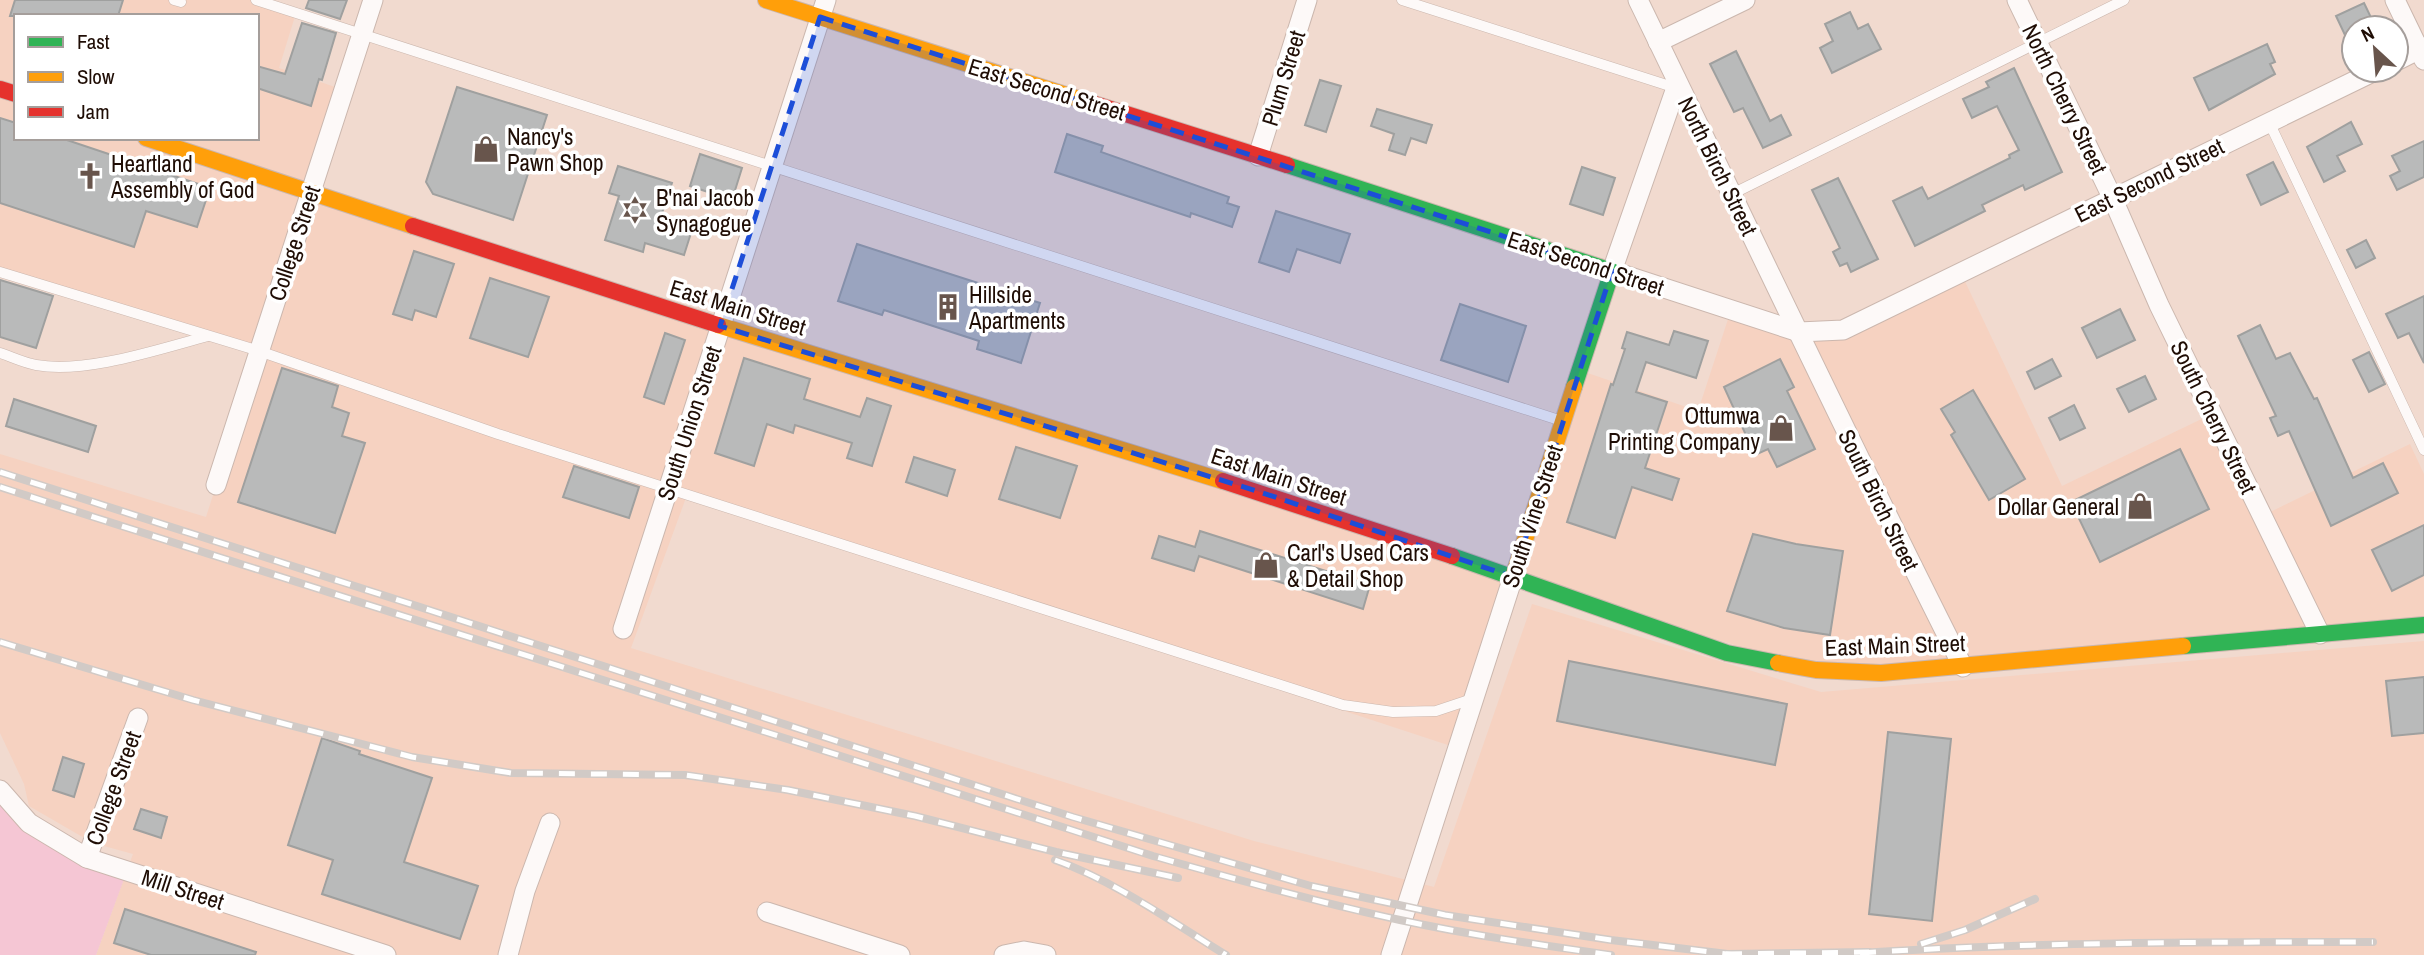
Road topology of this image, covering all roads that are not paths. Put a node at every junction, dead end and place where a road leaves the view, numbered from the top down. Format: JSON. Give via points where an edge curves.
{"nodes":[{"id":1,"x":256,"y":0,"type":"edge"},
{"id":2,"x":373,"y":0,"type":"edge"},
{"id":3,"x":766,"y":0,"type":"edge"},
{"id":4,"x":1307,"y":0,"type":"edge"},
{"id":5,"x":1402,"y":0,"type":"edge"},
{"id":6,"x":1638,"y":0,"type":"edge"},
{"id":7,"x":1745,"y":0,"type":"edge"},
{"id":8,"x":2017,"y":0,"type":"edge"},
{"id":9,"x":2124,"y":0,"type":"edge"},
{"id":10,"x":2395,"y":0,"type":"edge"},
{"id":11,"x":823,"y":8,"type":"edge"},
{"id":12,"x":362,"y":34,"type":"junction"},
{"id":13,"x":1658,"y":42,"type":"junction"},
{"id":14,"x":2037,"y":42,"type":"junction"},
{"id":15,"x":2422,"y":52,"type":"edge"},
{"id":16,"x":1676,"y":84,"type":"junction"},
{"id":17,"x":2347,"y":84,"type":"edge"},
{"id":18,"x":2269,"y":122,"type":"junction"},
{"id":19,"x":152,"y":140,"type":"edge"},
{"id":20,"x":1258,"y":156,"type":"junction"},
{"id":21,"x":772,"y":166,"type":"junction"},
{"id":22,"x":310,"y":193,"type":"junction"},
{"id":23,"x":1732,"y":194,"type":"junction"},
{"id":24,"x":2112,"y":197,"type":"junction"},
{"id":25,"x":1612,"y":271,"type":"junction"},
{"id":26,"x":0,"y":272,"type":"edge"},
{"id":27,"x":720,"y":326,"type":"junction"},
{"id":28,"x":1799,"y":332,"type":"junction"},
{"id":29,"x":210,"y":336,"type":"junction"},
{"id":30,"x":260,"y":351,"type":"junction"},
{"id":31,"x":0,"y":353,"type":"edge"},
{"id":32,"x":1563,"y":421,"type":"junction"},
{"id":33,"x":2424,"y":450,"type":"edge"},
{"id":34,"x":216,"y":485,"type":"dead end"},
{"id":35,"x":668,"y":489,"type":"junction"},
{"id":36,"x":1513,"y":577,"type":"junction"},
{"id":37,"x":2424,"y":625,"type":"edge"},
{"id":38,"x":623,"y":629,"type":"dead end"},
{"id":39,"x":2320,"y":635,"type":"junction"},
{"id":40,"x":1963,"y":667,"type":"junction"},
{"id":41,"x":1474,"y":698,"type":"junction"},
{"id":42,"x":138,"y":718,"type":"dead end"},
{"id":43,"x":0,"y":790,"type":"edge"},
{"id":44,"x":550,"y":823,"type":"dead end"},
{"id":45,"x":87,"y":859,"type":"junction"},
{"id":46,"x":767,"y":912,"type":"dead end"},
{"id":47,"x":386,"y":955,"type":"edge"},
{"id":48,"x":508,"y":955,"type":"edge"},
{"id":49,"x":900,"y":955,"type":"edge"},
{"id":50,"x":1004,"y":955,"type":"edge"},
{"id":51,"x":1046,"y":955,"type":"edge"},
{"id":52,"x":1391,"y":955,"type":"edge"}],
"edges":[{"from":1,"to":12,"type":"lane"},
{"from":2,"to":12,"type":"street","name":"College Street"},
{"from":3,"to":11,"type":"main road","name":"East Second Street"},
{"from":4,"to":20,"type":"street","name":"Plum Street"},
{"from":5,"to":16,"type":"lane"},
{"from":6,"to":13,"type":"street","name":"North Birch Street"},
{"from":7,"to":13,"type":"street"},
{"from":8,"to":14,"type":"street","name":"North Cherry Street"},
{"from":9,"to":14,"type":"lane"},
{"from":10,"to":15,"type":"street"},
{"from":11,"to":20,"type":"main road","name":"East Second Street"},
{"from":11,"to":21,"type":"street","name":"South Union Street"},
{"from":12,"to":21,"type":"lane"},
{"from":12,"to":22,"type":"street","name":"College Street"},
{"from":13,"to":16,"type":"street","name":"North Birch Street"},
{"from":14,"to":23,"type":"lane"},
{"from":14,"to":24,"type":"street","name":"North Cherry Street"},
{"from":16,"to":23,"type":"street","name":"North Birch Street"},
{"from":16,"to":25,"type":"street","name":"South Vine Street"},
{"from":17,"to":18,"type":"street","name":"East Second Street"},
{"from":18,"to":24,"type":"street","name":"East Second Street"},
{"from":18,"to":33,"type":"lane"},
{"from":19,"to":22,"type":"main road","name":"East Main Street"},
{"from":20,"to":25,"type":"main road","name":"East Second Street"},
{"from":21,"to":27,"type":"street","name":"South Union Street"},
{"from":21,"to":32,"type":"lane"},
{"from":22,"to":27,"type":"main road","name":"East Main Street"},
{"from":22,"to":30,"type":"street","name":"College Street"},
{"from":23,"to":28,"type":"street","name":"North Birch Street"},
{"from":24,"to":28,"type":"street","name":"East Second Street","via":[[1843,330]]},
{"from":24,"to":39,"type":"street","name":"South Cherry Street","via":[[2159,305]]},
{"from":25,"to":28,"type":"street","name":"East Second Street"},
{"from":25,"to":32,"type":"main road","name":"South Vine Street"},
{"from":26,"to":29,"type":"lane"},
{"from":27,"to":35,"type":"street","name":"South Union Street"},
{"from":27,"to":36,"type":"main road","name":"East Main Street","via":[[1259,492]]},
{"from":28,"to":40,"type":"street","name":"South Birch Street"},
{"from":29,"to":30,"type":"lane"},
{"from":29,"to":31,"type":"lane","via":[[72,367],[36,365]]},
{"from":30,"to":34,"type":"street","name":"College Street"},
{"from":30,"to":35,"type":"lane"},
{"from":32,"to":36,"type":"main road","name":"South Vine Street"},
{"from":35,"to":38,"type":"street","name":"South Union Street"},
{"from":35,"to":41,"type":"lane","via":[[1343,705],[1393,712],[1436,711]]},
{"from":36,"to":40,"type":"main road","name":"East Main Street","via":[[1727,653],[1789,667],[1881,673]]},
{"from":36,"to":41,"type":"street","name":"South Vine Street"},
{"from":37,"to":39,"type":"main road","name":"East Main Street"},
{"from":39,"to":40,"type":"main road","name":"East Main Street"},
{"from":41,"to":52,"type":"street","name":"South Vine Street"},
{"from":42,"to":45,"type":"street","name":"College Street"},
{"from":43,"to":45,"type":"street","name":"Mill Street","via":[[29,823]]},
{"from":44,"to":48,"type":"street"},
{"from":45,"to":47,"type":"street","name":"Mill Street"},
{"from":46,"to":49,"type":"street"},
{"from":50,"to":51,"type":"street","via":[[1024,951]]}]}
